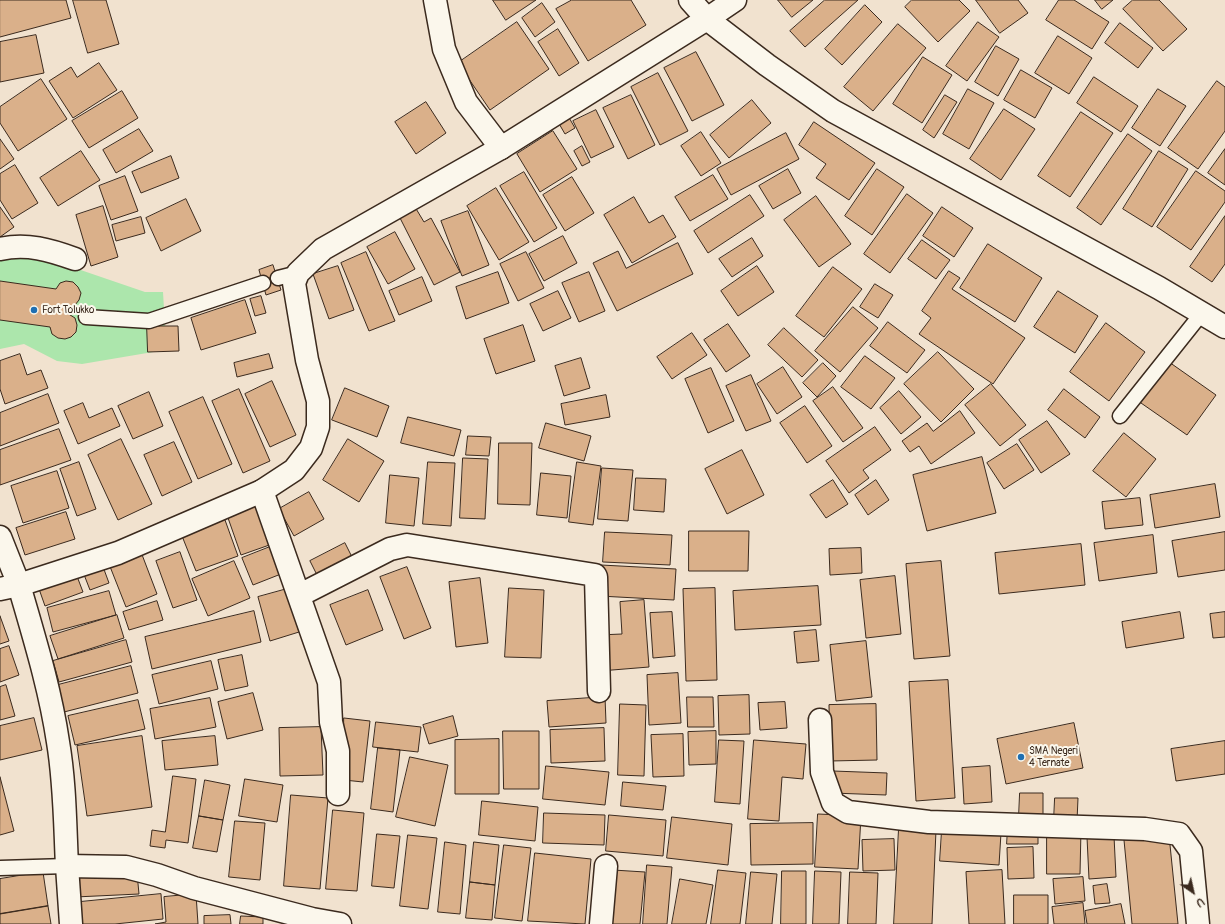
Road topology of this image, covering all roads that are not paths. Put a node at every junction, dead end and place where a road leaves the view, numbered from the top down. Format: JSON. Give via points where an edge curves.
{"nodes":[{"id":1,"x":435,"y":0,"type":"edge"},
{"id":2,"x":690,"y":0,"type":"edge"},
{"id":3,"x":735,"y":0,"type":"edge"},
{"id":4,"x":707,"y":19,"type":"junction"},
{"id":5,"x":501,"y":148,"type":"junction"},
{"id":6,"x":0,"y":249,"type":"edge"},
{"id":7,"x":75,"y":259,"type":"dead end"},
{"id":8,"x":263,"y":283,"type":"dead end"},
{"id":9,"x":1202,"y":313,"type":"junction"},
{"id":10,"x":86,"y":317,"type":"dead end"},
{"id":11,"x":1225,"y":327,"type":"edge"},
{"id":12,"x":1120,"y":416,"type":"dead end"},
{"id":13,"x":262,"y":491,"type":"junction"},
{"id":14,"x":0,"y":537,"type":"edge"},
{"id":15,"x":10,"y":587,"type":"edge"},
{"id":16,"x":300,"y":595,"type":"junction"},
{"id":17,"x":599,"y":691,"type":"dead end"},
{"id":18,"x":820,"y":720,"type":"dead end"},
{"id":19,"x":338,"y":794,"type":"dead end"},
{"id":20,"x":67,"y":866,"type":"junction"},
{"id":21,"x":606,"y":866,"type":"dead end"},
{"id":22,"x":0,"y":868,"type":"edge"},
{"id":23,"x":71,"y":924,"type":"edge"},
{"id":24,"x":340,"y":924,"type":"edge"},
{"id":25,"x":601,"y":924,"type":"edge"},
{"id":26,"x":1198,"y":924,"type":"edge"}],
"edges":[{"from":1,"to":5,"type":"main road","via":[[444,49],[466,102]]},
{"from":2,"to":4,"type":"main road"},
{"from":3,"to":4,"type":"main road"},
{"from":4,"to":5,"type":"main road"},
{"from":4,"to":9,"type":"main road","via":[[833,111]]},
{"from":5,"to":13,"type":"main road","via":[[323,249],[288,275],[294,283],[307,360],[318,401],[318,427],[311,448],[294,470]]},
{"from":6,"to":7,"type":"main road","via":[[31,247]]},
{"from":8,"to":10,"type":"lane","via":[[149,321]]},
{"from":9,"to":11,"type":"main road"},
{"from":9,"to":12,"type":"lane"},
{"from":13,"to":15,"type":"main road","via":[[118,553]]},
{"from":13,"to":16,"type":"main road"},
{"from":14,"to":15,"type":"main road"},
{"from":15,"to":20,"type":"main road","via":[[50,695],[63,781]]},
{"from":16,"to":17,"type":"main road","via":[[390,549],[407,544],[595,575]]},
{"from":16,"to":19,"type":"main road","via":[[329,682],[331,722],[338,751]]},
{"from":18,"to":26,"type":"main road","via":[[822,772],[833,803],[848,812],[929,822],[1145,829],[1179,834],[1191,851]]},
{"from":20,"to":22,"type":"lane"},
{"from":20,"to":23,"type":"main road"},
{"from":20,"to":24,"type":"main road","via":[[126,867],[194,888]]},
{"from":21,"to":25,"type":"main road"}]}
